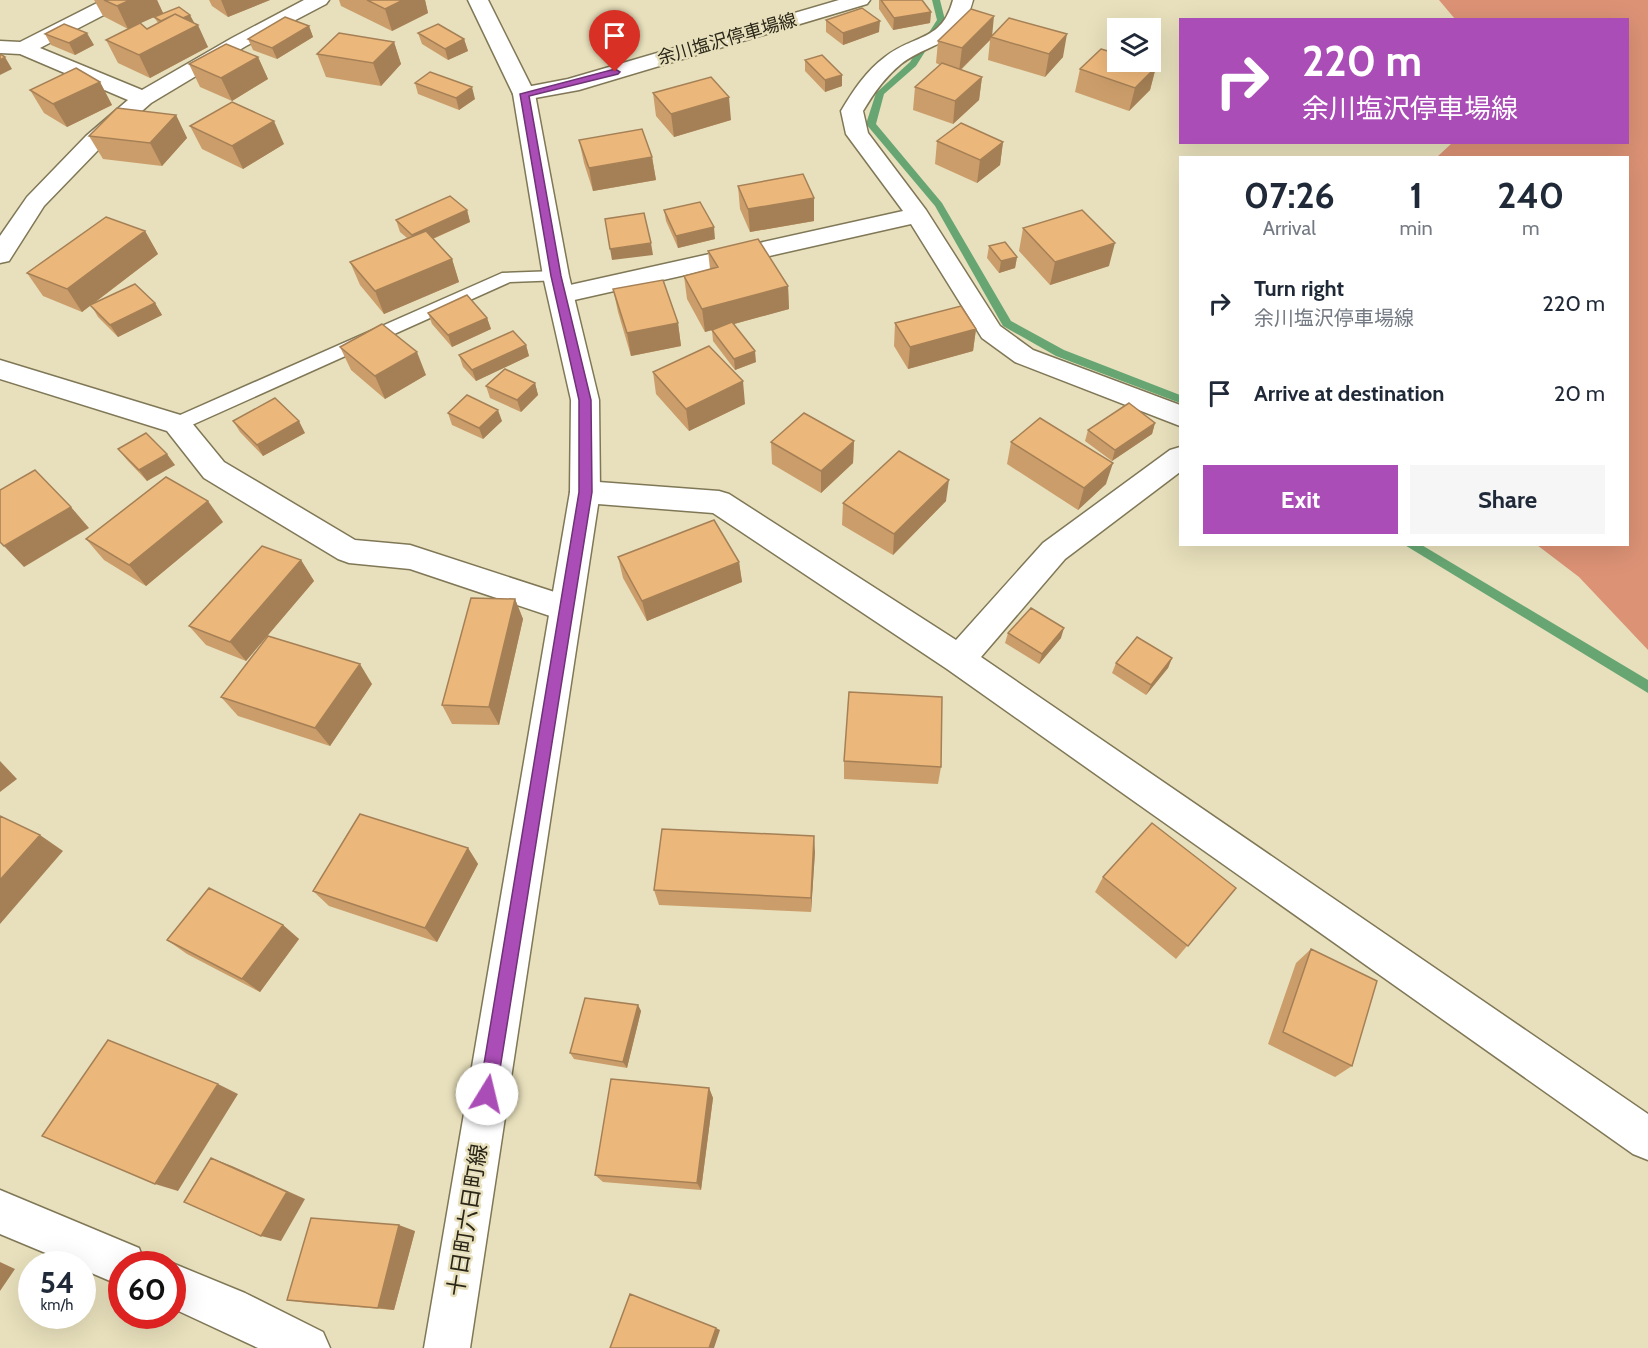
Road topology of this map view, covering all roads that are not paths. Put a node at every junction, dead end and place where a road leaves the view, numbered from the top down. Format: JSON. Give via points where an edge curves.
{"nodes":[{"id":1,"x":118,"y":0,"type":"edge"},
{"id":2,"x":319,"y":0,"type":"edge"},
{"id":3,"x":478,"y":0,"type":"edge"},
{"id":4,"x":860,"y":0,"type":"edge"},
{"id":5,"x":963,"y":0,"type":"edge"},
{"id":6,"x":0,"y":47,"type":"edge"},
{"id":7,"x":23,"y":48,"type":"junction"},
{"id":8,"x":524,"y":94,"type":"junction"},
{"id":9,"x":143,"y":98,"type":"junction"},
{"id":10,"x":918,"y":215,"type":"junction"},
{"id":11,"x":0,"y":255,"type":"edge"},
{"id":12,"x":558,"y":285,"type":"junction"},
{"id":13,"x":0,"y":369,"type":"edge"},
{"id":14,"x":1179,"y":416,"type":"edge"},
{"id":15,"x":177,"y":424,"type":"junction"},
{"id":16,"x":1179,"y":458,"type":"edge"},
{"id":17,"x":585,"y":492,"type":"junction"},
{"id":18,"x":565,"y":608,"type":"junction"},
{"id":19,"x":959,"y":659,"type":"junction"},
{"id":20,"x":1648,"y":1139,"type":"edge"},
{"id":21,"x":0,"y":1212,"type":"edge"},
{"id":22,"x":108,"y":1258,"type":"edge"},
{"id":23,"x":186,"y":1291,"type":"edge"},
{"id":24,"x":307,"y":1348,"type":"edge"},
{"id":25,"x":447,"y":1348,"type":"edge"}],
"edges":[{"from":1,"to":7,"type":"street"},
{"from":2,"to":9,"type":"street"},
{"from":3,"to":8,"type":"street","name":"十日町六日町線"},
{"from":4,"to":8,"type":"street","name":"余川塩沢停車場線","via":[[571,85]]},
{"from":5,"to":10,"type":"street","via":[[961,16],[946,36],[899,55],[864,89],[852,111],[857,134]]},
{"from":6,"to":7,"type":"street"},
{"from":7,"to":9,"type":"street"},
{"from":8,"to":12,"type":"street","name":"十日町六日町線"},
{"from":9,"to":11,"type":"street","via":[[94,141],[35,202]]},
{"from":10,"to":12,"type":"street"},
{"from":10,"to":14,"type":"street","via":[[991,332],[1024,356]]},
{"from":12,"to":15,"type":"lane","via":[[508,277]]},
{"from":12,"to":17,"type":"street","name":"十日町六日町線","via":[[585,400]]},
{"from":13,"to":15,"type":"street"},
{"from":15,"to":18,"type":"street","via":[[214,470],[350,550],[410,557]]},
{"from":16,"to":19,"type":"street","via":[[1054,551]]},
{"from":17,"to":18,"type":"street","name":"十日町六日町線"},
{"from":17,"to":19,"type":"street","via":[[719,502]]},
{"from":18,"to":25,"type":"street","name":"十日町六日町線"},
{"from":19,"to":20,"type":"street"},
{"from":21,"to":22,"type":"street"},
{"from":23,"to":24,"type":"street"}]}
